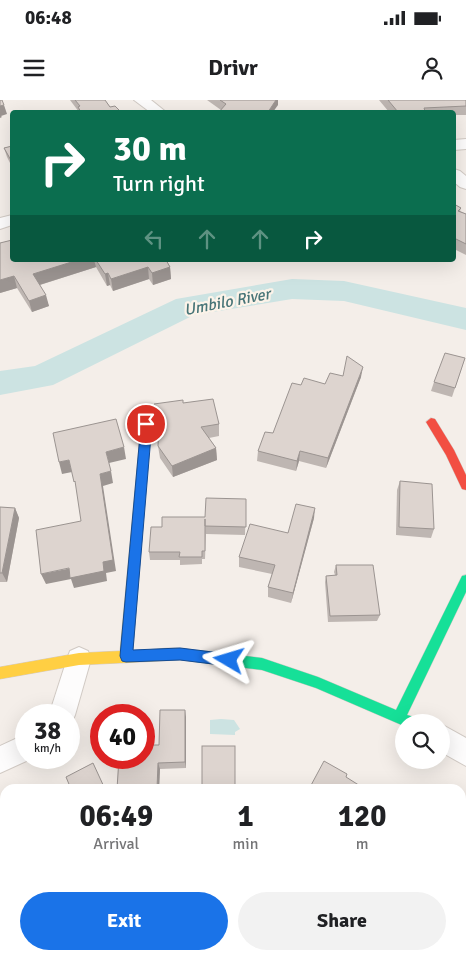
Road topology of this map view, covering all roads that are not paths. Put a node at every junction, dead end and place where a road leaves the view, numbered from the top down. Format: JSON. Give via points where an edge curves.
{"nodes":[{"id":1,"x":142,"y":100,"type":"edge"},
{"id":2,"x":156,"y":110,"type":"edge"},
{"id":3,"x":456,"y":176,"type":"edge"},
{"id":4,"x":466,"y":184,"type":"edge"},
{"id":5,"x":431,"y":422,"type":"dead end"},
{"id":6,"x":146,"y":424,"type":"dead end"},
{"id":7,"x":466,"y":486,"type":"edge"},
{"id":8,"x":466,"y":580,"type":"edge"},
{"id":9,"x":126,"y":656,"type":"junction"},
{"id":10,"x":79,"y":659,"type":"junction"},
{"id":11,"x":0,"y":673,"type":"edge"},
{"id":12,"x":65,"y":704,"type":"edge"},
{"id":13,"x":407,"y":714,"type":"edge"},
{"id":14,"x":395,"y":716,"type":"edge"},
{"id":15,"x":450,"y":742,"type":"edge"},
{"id":16,"x":15,"y":752,"type":"edge"},
{"id":17,"x":466,"y":752,"type":"edge"},
{"id":18,"x":0,"y":760,"type":"edge"}],
"edges":[{"from":1,"to":2,"type":"street"},
{"from":3,"to":4,"type":"street"},
{"from":5,"to":7,"type":"street"},
{"from":6,"to":9,"type":"street"},
{"from":8,"to":13,"type":"street"},
{"from":9,"to":10,"type":"street"},
{"from":9,"to":14,"type":"street","via":[[180,654],[262,664],[318,683]]},
{"from":10,"to":11,"type":"street"},
{"from":10,"to":12,"type":"street"},
{"from":15,"to":17,"type":"street"},
{"from":16,"to":18,"type":"street"}]}
